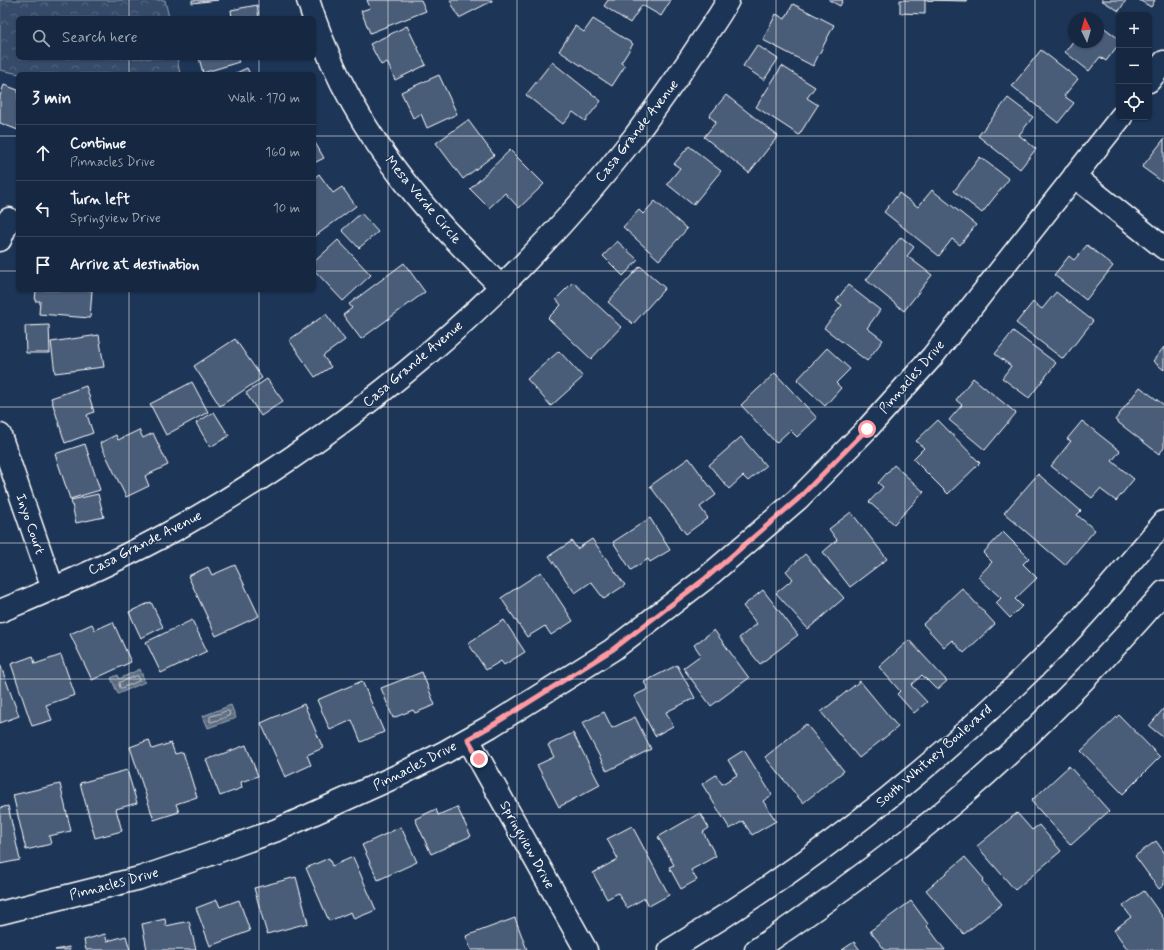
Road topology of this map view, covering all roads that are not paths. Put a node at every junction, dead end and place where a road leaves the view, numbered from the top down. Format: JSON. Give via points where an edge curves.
{"nodes":[{"id":1,"x":308,"y":0,"type":"edge"},
{"id":2,"x":728,"y":0,"type":"edge"},
{"id":3,"x":313,"y":16,"type":"edge"},
{"id":4,"x":316,"y":24,"type":"edge"},
{"id":5,"x":1164,"y":62,"type":"edge"},
{"id":6,"x":1152,"y":77,"type":"edge"},
{"id":7,"x":1119,"y":120,"type":"edge"},
{"id":8,"x":1074,"y":176,"type":"junction"},
{"id":9,"x":9,"y":218,"type":"dead end"},
{"id":10,"x":0,"y":240,"type":"edge"},
{"id":11,"x":1164,"y":248,"type":"edge"},
{"id":12,"x":501,"y":287,"type":"junction"},
{"id":13,"x":0,"y":435,"type":"edge"},
{"id":14,"x":1164,"y":522,"type":"edge"},
{"id":15,"x":53,"y":589,"type":"junction"},
{"id":16,"x":1164,"y":592,"type":"edge"},
{"id":17,"x":0,"y":611,"type":"edge"},
{"id":18,"x":468,"y":739,"type":"junction"},
{"id":19,"x":0,"y":913,"type":"edge"},
{"id":20,"x":586,"y":950,"type":"edge"},
{"id":21,"x":670,"y":950,"type":"edge"},
{"id":22,"x":756,"y":950,"type":"edge"}],
"edges":[{"from":1,"to":3,"type":"street","name":"Mesa Verde Circle"},
{"from":2,"to":12,"type":"street","name":"Casa Grande Avenue","via":[[669,92],[616,160],[558,228]]},
{"from":4,"to":12,"type":"street","name":"Mesa Verde Circle","via":[[342,83],[371,134],[405,182],[451,236]]},
{"from":5,"to":6,"type":"street"},
{"from":7,"to":8,"type":"street","name":"Pinnacles Drive"},
{"from":8,"to":11,"type":"street"},
{"from":8,"to":18,"type":"street","name":"Pinnacles Drive","via":[[932,357],[867,429],[798,499],[706,578],[612,650]]},
{"from":9,"to":10,"type":"street"},
{"from":12,"to":15,"type":"street","name":"Casa Grande Avenue","via":[[440,343],[368,403],[240,492],[179,528]]},
{"from":13,"to":15,"type":"street","name":"Inyo Court"},
{"from":14,"to":21,"type":"street","name":"South Whitney Boulevard","via":[[1062,638],[996,704],[928,766],[783,876]]},
{"from":15,"to":17,"type":"street","name":"Casa Grande Avenue"},
{"from":16,"to":22,"type":"street","via":[[1094,671],[958,800],[887,857]]},
{"from":18,"to":19,"type":"street","name":"Pinnacles Drive","via":[[337,804],[208,856],[140,878]]},
{"from":18,"to":20,"type":"street","name":"Springview Drive"}]}
